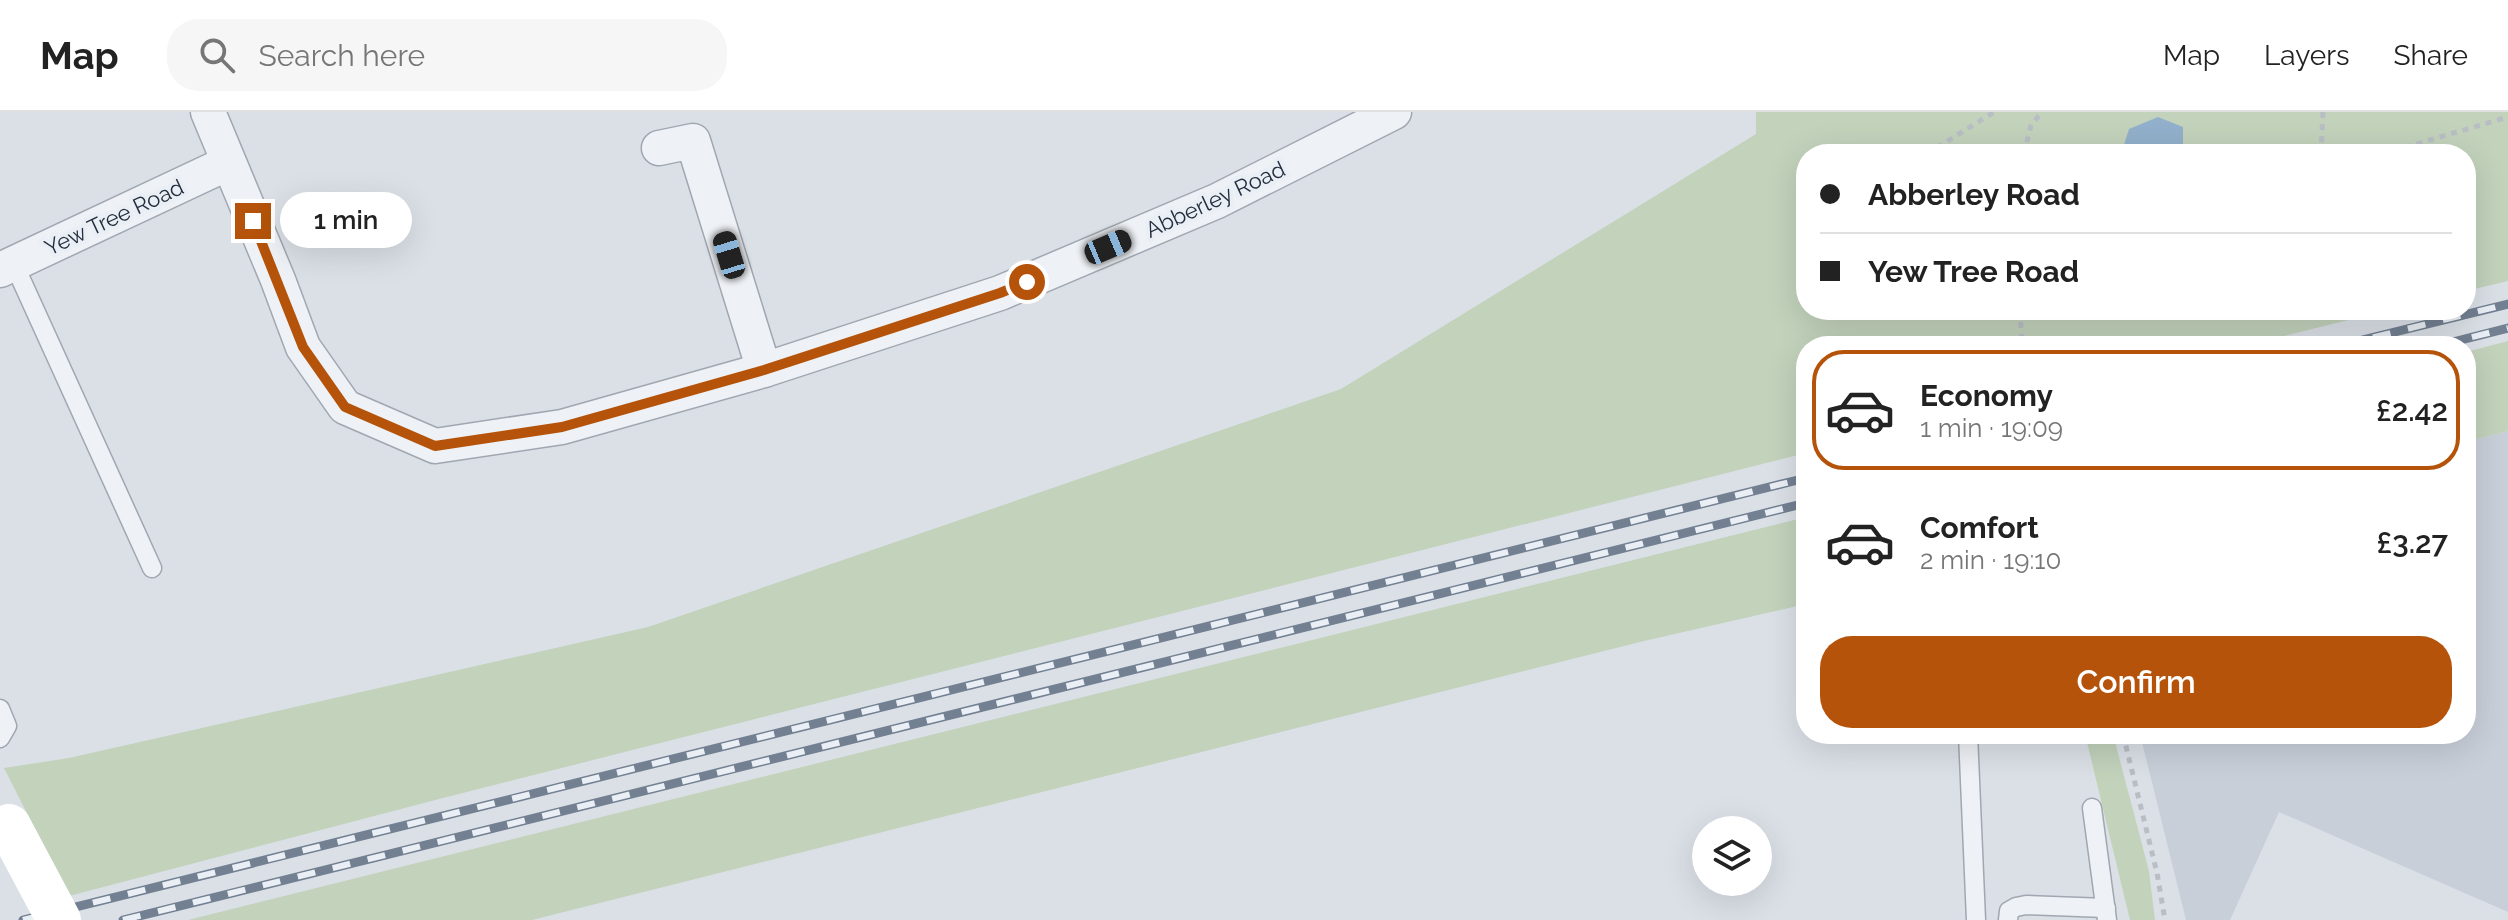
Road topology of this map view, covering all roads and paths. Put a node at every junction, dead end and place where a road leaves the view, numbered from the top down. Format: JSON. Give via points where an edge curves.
{"nodes":[{"id":1,"x":208,"y":112,"type":"edge"},
{"id":2,"x":1394,"y":112,"type":"edge"},
{"id":3,"x":1994,"y":112,"type":"edge"},
{"id":4,"x":2042,"y":112,"type":"edge"},
{"id":5,"x":2323,"y":112,"type":"edge"},
{"id":6,"x":2508,"y":117,"type":"edge"},
{"id":7,"x":1943,"y":144,"type":"edge"},
{"id":8,"x":2026,"y":144,"type":"edge"},
{"id":9,"x":2321,"y":144,"type":"edge"},
{"id":10,"x":2416,"y":144,"type":"edge"},
{"id":11,"x":659,"y":148,"type":"dead end"},
{"id":12,"x":228,"y":163,"type":"junction"},
{"id":13,"x":7,"y":267,"type":"edge"},
{"id":14,"x":764,"y":370,"type":"junction"},
{"id":15,"x":152,"y":568,"type":"dead end"},
{"id":16,"x":0,"y":709,"type":"edge"},
{"id":17,"x":0,"y":738,"type":"edge"},
{"id":18,"x":1968,"y":744,"type":"edge"},
{"id":19,"x":2125,"y":744,"type":"edge"},
{"id":20,"x":2092,"y":808,"type":"dead end"},
{"id":21,"x":9,"y":826,"type":"dead end"},
{"id":22,"x":2107,"y":914,"type":"edge"},
{"id":23,"x":59,"y":920,"type":"edge"},
{"id":24,"x":1976,"y":920,"type":"edge"},
{"id":25,"x":2008,"y":920,"type":"edge"},
{"id":26,"x":2165,"y":920,"type":"edge"}],
"edges":[{"from":1,"to":12,"type":"street"},
{"from":2,"to":14,"type":"street","name":"Abberley Road","via":[[1217,201],[1000,293]]},
{"from":3,"to":7,"type":"path"},
{"from":4,"to":8,"type":"path","via":[[2031,125]]},
{"from":5,"to":9,"type":"path"},
{"from":6,"to":10,"type":"path"},
{"from":11,"to":14,"type":"street","via":[[693,141]]},
{"from":12,"to":13,"type":"street","name":"Yew Tree Road"},
{"from":12,"to":14,"type":"street","name":"Abberley Road","via":[[303,347],[345,407],[435,446],[562,427]]},
{"from":13,"to":15,"type":"lane"},
{"from":16,"to":17,"type":"lane","via":[[7,726]]},
{"from":18,"to":24,"type":"lane"},
{"from":19,"to":26,"type":"path"},
{"from":20,"to":22,"type":"lane"},
{"from":21,"to":23,"type":"street","bridge":true},
{"from":22,"to":25,"type":"lane","via":[[2026,905],[2009,911]]}]}
